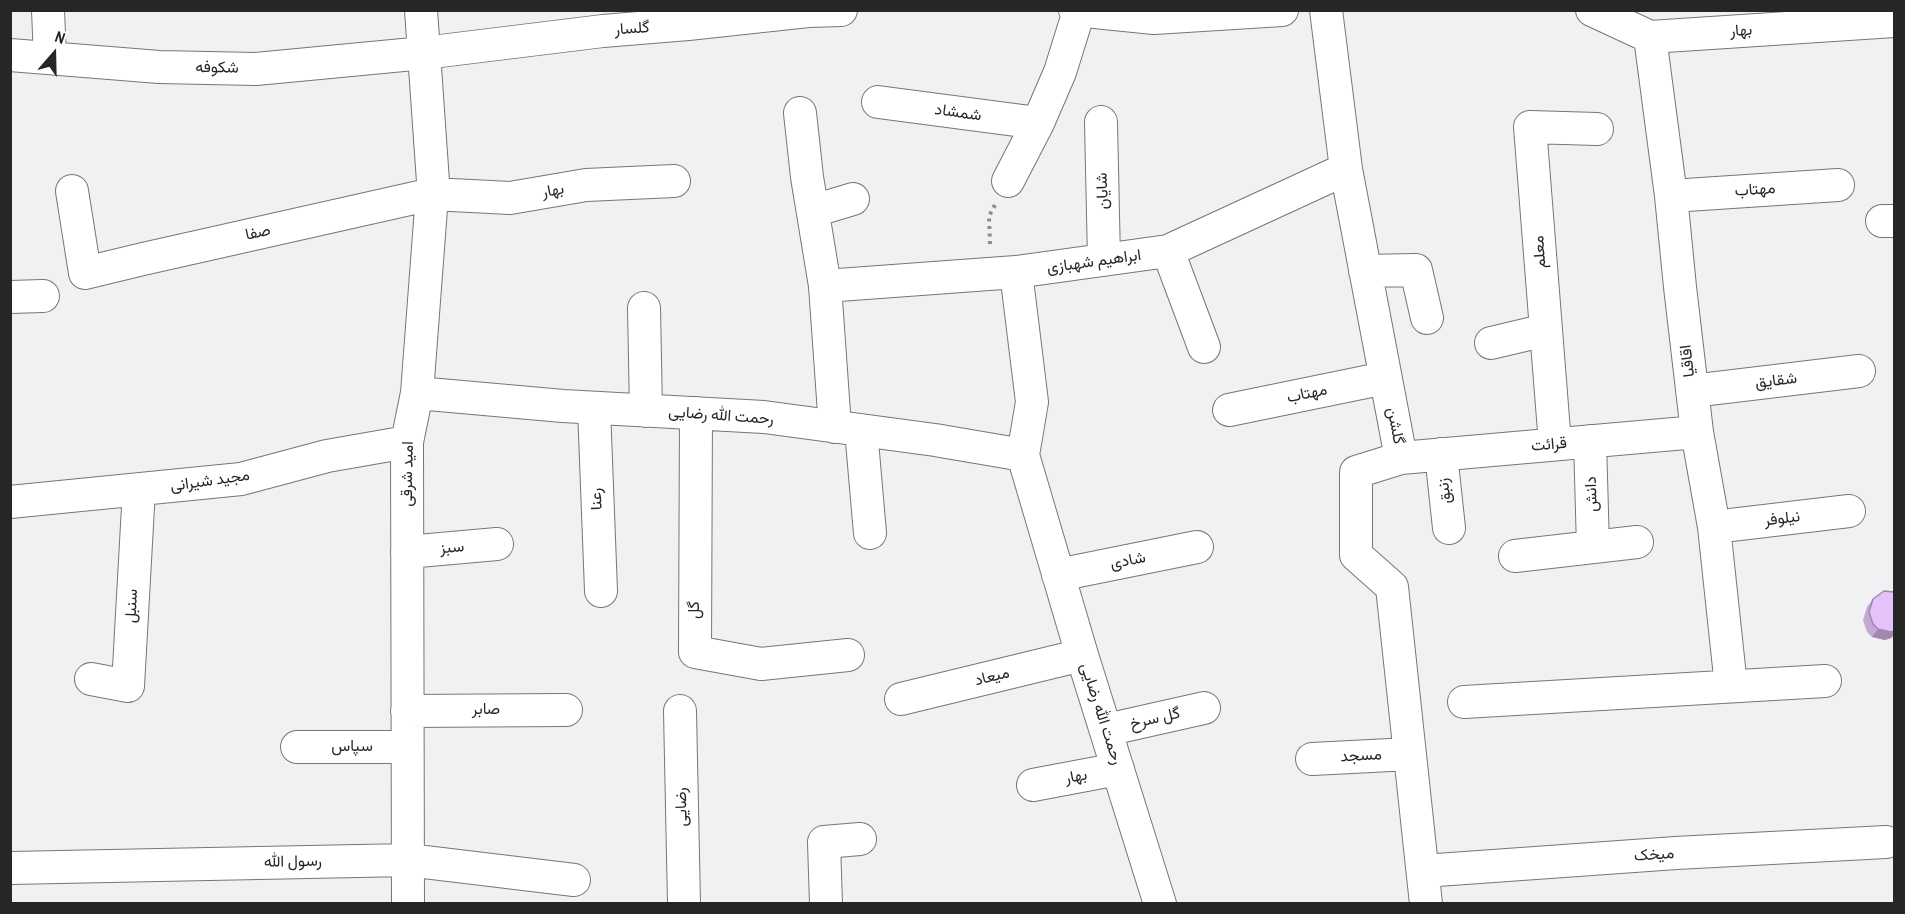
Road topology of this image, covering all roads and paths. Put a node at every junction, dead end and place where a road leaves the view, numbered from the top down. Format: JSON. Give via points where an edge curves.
{"nodes":[{"id":1,"x":48,"y":10,"type":"edge"},
{"id":2,"x":421,"y":10,"type":"edge"},
{"id":3,"x":842,"y":10,"type":"edge"},
{"id":4,"x":1282,"y":10,"type":"edge"},
{"id":5,"x":1326,"y":10,"type":"edge"},
{"id":6,"x":1592,"y":10,"type":"edge"},
{"id":7,"x":1077,"y":11,"type":"edge"},
{"id":8,"x":783,"y":12,"type":"edge"},
{"id":9,"x":602,"y":21,"type":"edge"},
{"id":10,"x":1894,"y":21,"type":"edge"},
{"id":11,"x":1650,"y":37,"type":"junction"},
{"id":12,"x":424,"y":53,"type":"junction"},
{"id":13,"x":10,"y":54,"type":"edge"},
{"id":14,"x":50,"y":58,"type":"junction"},
{"id":15,"x":878,"y":102,"type":"dead end"},
{"id":16,"x":800,"y":112,"type":"dead end"},
{"id":17,"x":1101,"y":122,"type":"dead end"},
{"id":18,"x":1038,"y":123,"type":"junction"},
{"id":19,"x":1597,"y":129,"type":"dead end"},
{"id":20,"x":1346,"y":169,"type":"junction"},
{"id":21,"x":674,"y":181,"type":"dead end"},
{"id":22,"x":1008,"y":181,"type":"joint"},
{"id":23,"x":1838,"y":184,"type":"dead end"},
{"id":24,"x":72,"y":191,"type":"dead end"},
{"id":25,"x":432,"y":195,"type":"junction"},
{"id":26,"x":1671,"y":196,"type":"junction"},
{"id":27,"x":853,"y":199,"type":"dead end"},
{"id":28,"x":813,"y":211,"type":"junction"},
{"id":29,"x":1168,"y":251,"type":"junction"},
{"id":30,"x":1104,"y":260,"type":"junction"},
{"id":31,"x":1365,"y":271,"type":"junction"},
{"id":32,"x":1004,"y":273,"type":"junction"},
{"id":33,"x":825,"y":286,"type":"junction"},
{"id":34,"x":43,"y":296,"type":"dead end"},
{"id":35,"x":10,"y":297,"type":"edge"},
{"id":36,"x":644,"y":308,"type":"dead end"},
{"id":37,"x":1427,"y":318,"type":"dead end"},
{"id":38,"x":1546,"y":330,"type":"junction"},
{"id":39,"x":1491,"y":343,"type":"dead end"},
{"id":40,"x":1204,"y":346,"type":"dead end"},
{"id":41,"x":1859,"y":371,"type":"dead end"},
{"id":42,"x":1385,"y":378,"type":"junction"},
{"id":43,"x":1692,"y":391,"type":"junction"},
{"id":44,"x":417,"y":393,"type":"junction"},
{"id":45,"x":594,"y":408,"type":"junction"},
{"id":46,"x":1229,"y":410,"type":"dead end"},
{"id":47,"x":646,"y":411,"type":"junction"},
{"id":48,"x":696,"y":413,"type":"junction"},
{"id":49,"x":848,"y":428,"type":"junction"},
{"id":50,"x":1697,"y":432,"type":"junction"},
{"id":51,"x":1590,"y":441,"type":"junction"},
{"id":52,"x":407,"y":442,"type":"junction"},
{"id":53,"x":1555,"y":444,"type":"junction"},
{"id":54,"x":1441,"y":454,"type":"junction"},
{"id":55,"x":1023,"y":455,"type":"junction"},
{"id":56,"x":1401,"y":458,"type":"junction"},
{"id":57,"x":139,"y":489,"type":"junction"},
{"id":58,"x":10,"y":502,"type":"edge"},
{"id":59,"x":1849,"y":511,"type":"dead end"},
{"id":60,"x":1714,"y":527,"type":"junction"},
{"id":61,"x":1449,"y":528,"type":"dead end"},
{"id":62,"x":870,"y":533,"type":"dead end"},
{"id":63,"x":1637,"y":542,"type":"dead end"},
{"id":64,"x":497,"y":544,"type":"dead end"},
{"id":65,"x":1197,"y":547,"type":"dead end"},
{"id":66,"x":1593,"y":547,"type":"junction"},
{"id":67,"x":407,"y":552,"type":"junction"},
{"id":68,"x":1515,"y":556,"type":"dead end"},
{"id":69,"x":1058,"y":575,"type":"junction"},
{"id":70,"x":601,"y":591,"type":"dead end"},
{"id":71,"x":848,"y":655,"type":"dead end"},
{"id":72,"x":1082,"y":655,"type":"junction"},
{"id":73,"x":91,"y":679,"type":"dead end"},
{"id":74,"x":1825,"y":681,"type":"dead end"},
{"id":75,"x":1731,"y":686,"type":"junction"},
{"id":76,"x":901,"y":699,"type":"dead end"},
{"id":77,"x":1464,"y":702,"type":"dead end"},
{"id":78,"x":1204,"y":708,"type":"dead end"},
{"id":79,"x":566,"y":710,"type":"dead end"},
{"id":80,"x":407,"y":711,"type":"junction"},
{"id":81,"x":680,"y":711,"type":"dead end"},
{"id":82,"x":1106,"y":730,"type":"junction"},
{"id":83,"x":297,"y":747,"type":"dead end"},
{"id":84,"x":407,"y":747,"type":"junction"},
{"id":85,"x":1410,"y":754,"type":"junction"},
{"id":86,"x":1312,"y":759,"type":"dead end"},
{"id":87,"x":1118,"y":769,"type":"junction"},
{"id":88,"x":1033,"y":785,"type":"dead end"},
{"id":89,"x":860,"y":839,"type":"dead end"},
{"id":90,"x":1886,"y":842,"type":"dead end"},
{"id":91,"x":408,"y":860,"type":"junction"},
{"id":92,"x":10,"y":868,"type":"edge"},
{"id":93,"x":1423,"y":871,"type":"junction"},
{"id":94,"x":574,"y":880,"type":"dead end"},
{"id":95,"x":408,"y":903,"type":"edge"},
{"id":96,"x":684,"y":903,"type":"edge"},
{"id":97,"x":826,"y":903,"type":"edge"},
{"id":98,"x":1160,"y":903,"type":"edge"},
{"id":99,"x":1426,"y":903,"type":"edge"}],
"edges":[{"from":1,"to":14,"type":"street"},
{"from":2,"to":12,"type":"street","name":"امید شرقی"},
{"from":3,"to":8,"type":"street","name":"گلسار"},
{"from":4,"to":7,"type":"street","via":[[1154,18]]},
{"from":5,"to":20,"type":"street","name":"گلشن"},
{"from":6,"to":11,"type":"street","name":"بهار"},
{"from":7,"to":18,"type":"street","via":[[1060,72]]},
{"from":8,"to":9,"type":"street","name":"گلسار","via":[[688,24]]},
{"from":9,"to":12,"type":"street","name":"گلسار"},
{"from":10,"to":11,"type":"street","name":"بهار"},
{"from":11,"to":26,"type":"street","name":"اقاقیا"},
{"from":12,"to":14,"type":"street","name":"شکوفه","via":[[256,69],[159,67]]},
{"from":12,"to":25,"type":"street","name":"امید شرقی"},
{"from":13,"to":14,"type":"street","name":"شکوفه"},
{"from":15,"to":18,"type":"street","name":"شمشاد"},
{"from":16,"to":28,"type":"street"},
{"from":17,"to":30,"type":"street","name":"شایان"},
{"from":18,"to":22,"type":"street"},
{"from":19,"to":38,"type":"street","name":"معلم","via":[[1530,127]]},
{"from":20,"to":29,"type":"street","name":"ابراهیم شهبازی"},
{"from":20,"to":31,"type":"street","name":"گلشن"},
{"from":21,"to":25,"type":"street","name":"بهار","via":[[586,185],[510,198]]},
{"from":22,"to":32,"type":"path","via":[[989,216]]},
{"from":23,"to":26,"type":"street","name":"مهتاب"},
{"from":24,"to":25,"type":"street","name":"صفا","via":[[85,273]]},
{"from":25,"to":44,"type":"street","name":"امید شرقی"},
{"from":26,"to":43,"type":"street","name":"اقاقیا"},
{"from":27,"to":28,"type":"street"},
{"from":28,"to":33,"type":"street"},
{"from":29,"to":30,"type":"street","name":"ابراهیم شهبازی"},
{"from":29,"to":40,"type":"street"},
{"from":30,"to":32,"type":"street","name":"ابراهیم شهبازی"},
{"from":31,"to":37,"type":"street","via":[[1416,270]]},
{"from":31,"to":42,"type":"street","name":"گلشن"},
{"from":32,"to":33,"type":"street","name":"ابراهیم شهبازی"},
{"from":32,"to":55,"type":"street","name":"رحمت الله رضایی","via":[[1032,402]]},
{"from":33,"to":49,"type":"street"},
{"from":34,"to":35,"type":"street"},
{"from":36,"to":47,"type":"street"},
{"from":38,"to":39,"type":"street"},
{"from":38,"to":53,"type":"street","name":"معلم"},
{"from":41,"to":43,"type":"street","name":"شقایق"},
{"from":42,"to":46,"type":"street","name":"مهتاب"},
{"from":42,"to":56,"type":"street","name":"گلشن"},
{"from":43,"to":50,"type":"street","name":"اقاقیا"},
{"from":44,"to":45,"type":"street","name":"رحمت الله رضایی"},
{"from":44,"to":52,"type":"street","name":"امید شرقی"},
{"from":45,"to":47,"type":"street","name":"رحمت الله رضایی"},
{"from":45,"to":70,"type":"street","name":"رعنا"},
{"from":47,"to":48,"type":"street","name":"رحمت الله رضایی"},
{"from":48,"to":49,"type":"street","name":"رحمت الله رضایی"},
{"from":48,"to":71,"type":"street","name":"گل","via":[[695,652],[761,664]]},
{"from":49,"to":55,"type":"street","name":"رحمت الله رضایی"},
{"from":49,"to":62,"type":"street"},
{"from":50,"to":51,"type":"street","name":"قرائت"},
{"from":50,"to":60,"type":"street","name":"اقاقیا"},
{"from":51,"to":53,"type":"street","name":"قرائت"},
{"from":51,"to":66,"type":"street","name":"دانش"},
{"from":52,"to":57,"type":"street","name":"مجید شیرانی","via":[[327,456],[241,479]]},
{"from":52,"to":67,"type":"street","name":"امید شرقی"},
{"from":53,"to":54,"type":"street","name":"قرائت"},
{"from":54,"to":56,"type":"street","name":"قرائت"},
{"from":54,"to":61,"type":"street","name":"زنبق"},
{"from":55,"to":69,"type":"street","name":"رحمت الله رضایی"},
{"from":56,"to":85,"type":"street","name":"گلشن","via":[[1356,472],[1356,555],[1392,587]]},
{"from":57,"to":58,"type":"street","name":"مجید شیرانی"},
{"from":57,"to":73,"type":"street","name":"سنبل","via":[[128,686]]},
{"from":59,"to":60,"type":"street","name":"نیلوفر"},
{"from":60,"to":75,"type":"street","name":"اقاقیا"},
{"from":63,"to":66,"type":"street"},
{"from":64,"to":67,"type":"street","name":"سبز"},
{"from":65,"to":69,"type":"street","name":"شادی"},
{"from":66,"to":68,"type":"street"},
{"from":67,"to":80,"type":"street","name":"امید شرقی"},
{"from":69,"to":72,"type":"street","name":"رحمت الله رضایی"},
{"from":72,"to":76,"type":"street","name":"میعاد"},
{"from":72,"to":82,"type":"street","name":"رحمت الله رضایی"},
{"from":74,"to":75,"type":"street"},
{"from":75,"to":77,"type":"street"},
{"from":78,"to":82,"type":"street","name":"گل سرخ"},
{"from":79,"to":80,"type":"street","name":"صابر"},
{"from":80,"to":84,"type":"street","name":"امید شرقی"},
{"from":81,"to":96,"type":"street","name":"رضایی"},
{"from":82,"to":87,"type":"street","name":"رحمت الله رضایی"},
{"from":83,"to":84,"type":"street","name":"سپاس"},
{"from":84,"to":91,"type":"street","name":"امید شرقی"},
{"from":85,"to":86,"type":"street","name":"مسجد"},
{"from":85,"to":93,"type":"street","name":"گلشن"},
{"from":87,"to":88,"type":"street","name":"بهار"},
{"from":87,"to":98,"type":"street","name":"رحمت الله رضایی"},
{"from":89,"to":97,"type":"street","via":[[824,842]]},
{"from":90,"to":93,"type":"street","name":"میخک"},
{"from":91,"to":92,"type":"street","name":"رسول الله"},
{"from":91,"to":94,"type":"street","name":"رسول الله"},
{"from":91,"to":95,"type":"street","name":"امید شرقی"},
{"from":93,"to":99,"type":"street","name":"گلشن"}]}
